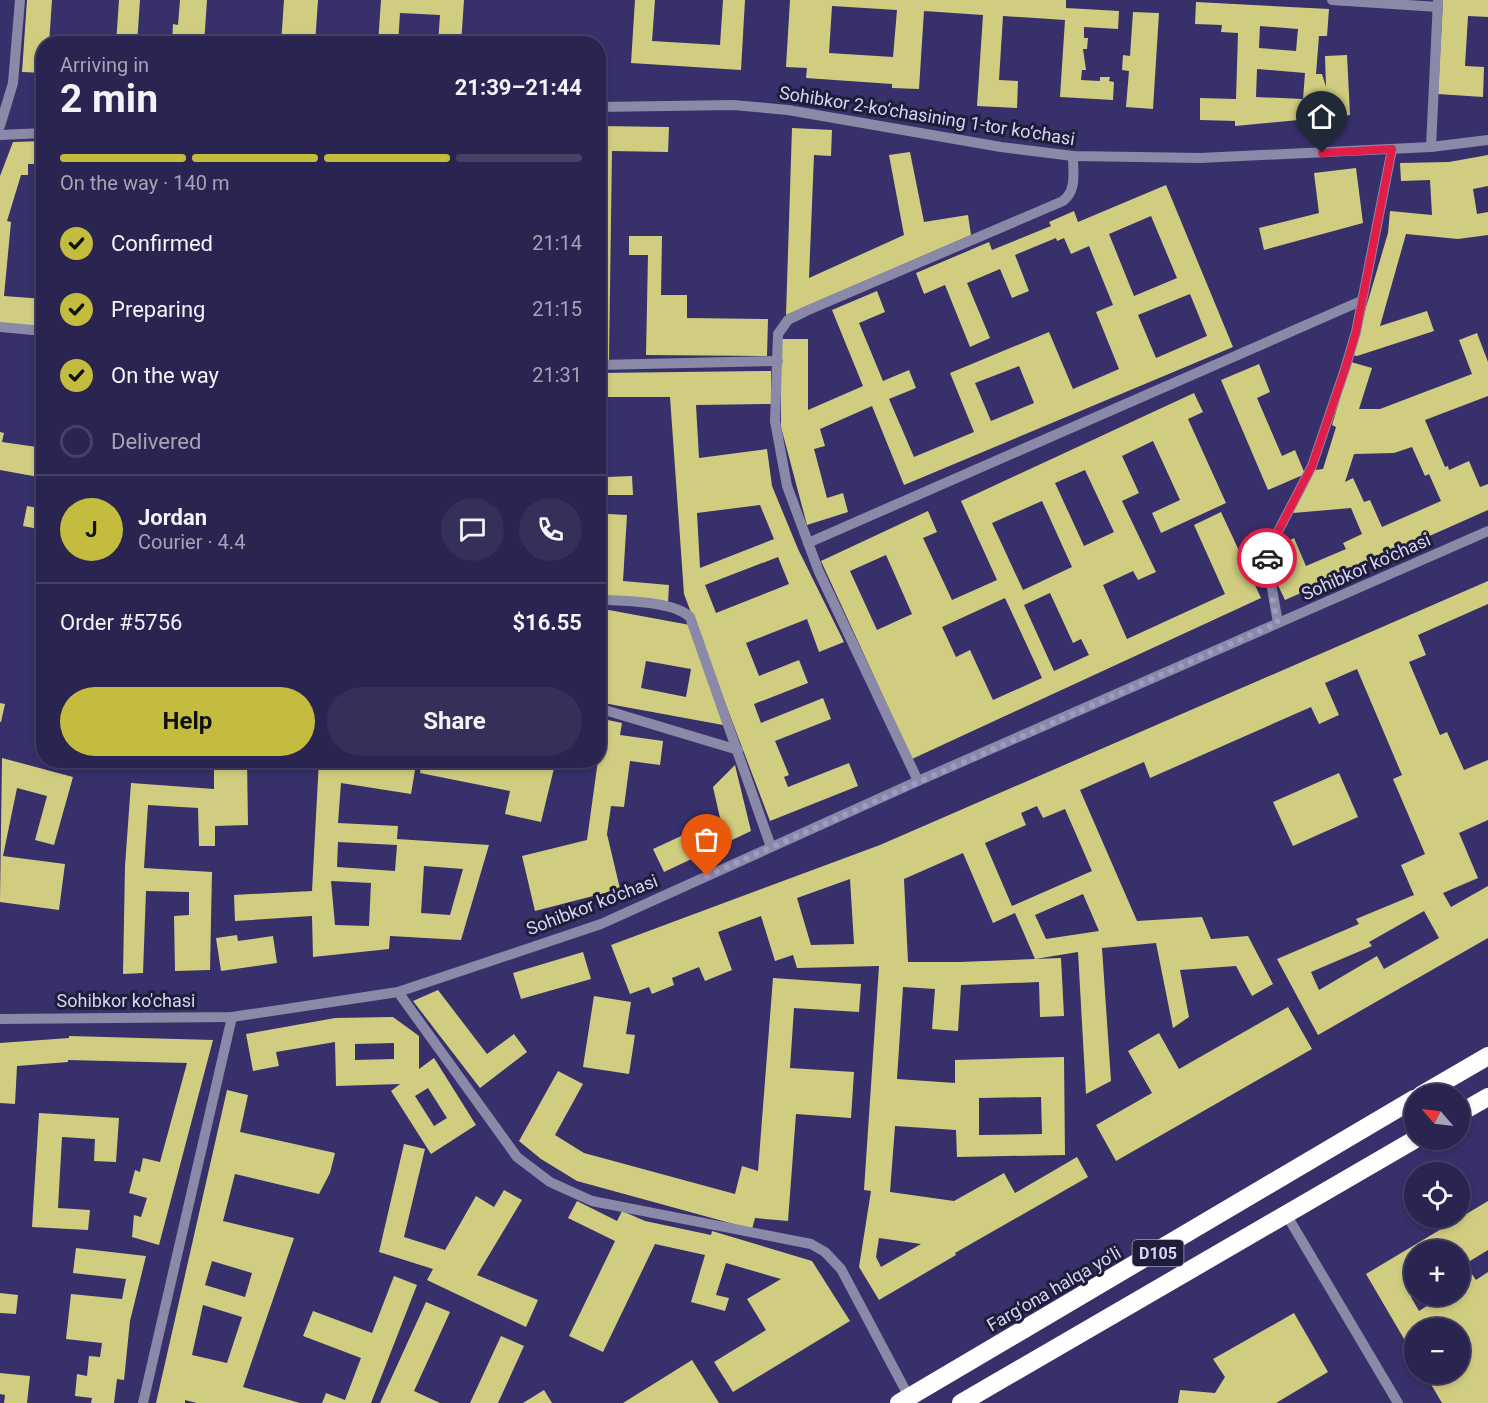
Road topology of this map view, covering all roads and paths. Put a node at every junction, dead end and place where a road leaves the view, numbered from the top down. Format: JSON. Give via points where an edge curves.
{"nodes":[{"id":1,"x":20,"y":0,"type":"edge"},
{"id":2,"x":1332,"y":0,"type":"edge"},
{"id":3,"x":1438,"y":4,"type":"edge"},
{"id":4,"x":606,"y":107,"type":"edge"},
{"id":5,"x":0,"y":126,"type":"edge"},
{"id":6,"x":36,"y":133,"type":"edge"},
{"id":7,"x":0,"y":135,"type":"edge"},
{"id":8,"x":1488,"y":140,"type":"edge"},
{"id":9,"x":1431,"y":147,"type":"junction"},
{"id":10,"x":1392,"y":149,"type":"junction"},
{"id":11,"x":1073,"y":156,"type":"junction"},
{"id":12,"x":1361,"y":302,"type":"junction"},
{"id":13,"x":0,"y":327,"type":"edge"},
{"id":14,"x":36,"y":331,"type":"edge"},
{"id":15,"x":778,"y":361,"type":"junction"},
{"id":16,"x":606,"y":364,"type":"edge"},
{"id":17,"x":1488,"y":531,"type":"edge"},
{"id":18,"x":808,"y":543,"type":"junction"},
{"id":19,"x":606,"y":600,"type":"edge"},
{"id":20,"x":1278,"y":623,"type":"junction"},
{"id":21,"x":606,"y":710,"type":"edge"},
{"id":22,"x":738,"y":750,"type":"junction"},
{"id":23,"x":918,"y":781,"type":"junction"},
{"id":24,"x":771,"y":847,"type":"junction"},
{"id":25,"x":398,"y":992,"type":"junction"},
{"id":26,"x":232,"y":1017,"type":"junction"},
{"id":27,"x":0,"y":1019,"type":"edge"},
{"id":28,"x":1488,"y":1056,"type":"edge"},
{"id":29,"x":1440,"y":1084,"type":"edge"},
{"id":30,"x":1488,"y":1097,"type":"edge"},
{"id":31,"x":1404,"y":1105,"type":"edge"},
{"id":32,"x":1470,"y":1107,"type":"edge"},
{"id":33,"x":1404,"y":1146,"type":"edge"},
{"id":34,"x":1286,"y":1214,"type":"junction"},
{"id":35,"x":904,"y":1400,"type":"edge"},
{"id":36,"x":143,"y":1403,"type":"edge"},
{"id":37,"x":962,"y":1403,"type":"edge"},
{"id":38,"x":1398,"y":1403,"type":"edge"}],
"edges":[{"from":1,"to":5,"type":"street","via":[[13,83]]},
{"from":2,"to":3,"type":"street"},
{"from":3,"to":9,"type":"street"},
{"from":4,"to":11,"type":"street","name":"Sohibkor 2-ko‘chasining 1-tor ko‘chasi","via":[[733,105],[788,110]]},
{"from":6,"to":7,"type":"street"},
{"from":8,"to":9,"type":"street","name":"Sohibkor 2-ko‘chasining 1-tor ko‘chasi"},
{"from":9,"to":10,"type":"street","name":"Sohibkor 2-ko‘chasining 1-tor ko‘chasi"},
{"from":10,"to":11,"type":"street","name":"Sohibkor 2-ko‘chasining 1-tor ko‘chasi","via":[[1200,158]]},
{"from":10,"to":12,"type":"street"},
{"from":11,"to":15,"type":"street","via":[[1074,184],[1063,201],[789,320],[778,334]]},
{"from":12,"to":18,"type":"street"},
{"from":12,"to":20,"type":"street","via":[[1345,369],[1312,466],[1267,560]]},
{"from":13,"to":14,"type":"street"},
{"from":15,"to":16,"type":"street"},
{"from":15,"to":18,"type":"street","via":[[775,421],[787,486]]},
{"from":17,"to":20,"type":"street","name":"Sohibkor ko'chasi"},
{"from":18,"to":23,"type":"street"},
{"from":19,"to":22,"type":"street","via":[[669,606],[690,617]]},
{"from":20,"to":23,"type":"street","name":"Sohibkor ko'chasi"},
{"from":21,"to":22,"type":"street"},
{"from":22,"to":24,"type":"street"},
{"from":23,"to":24,"type":"street","name":"Sohibkor ko'chasi"},
{"from":24,"to":25,"type":"street","name":"Sohibkor ko'chasi","via":[[601,924]]},
{"from":25,"to":26,"type":"street","name":"Sohibkor ko'chasi"},
{"from":25,"to":35,"type":"street","via":[[498,1134],[517,1157],[550,1182],[592,1201],[810,1244],[825,1252],[841,1269]]},
{"from":26,"to":27,"type":"street","name":"Sohibkor ko'chasi"},
{"from":26,"to":36,"type":"street"},
{"from":28,"to":29,"type":"highway"},
{"from":30,"to":32,"type":"highway"},
{"from":31,"to":35,"type":"highway","name":"Farg‘ona halqa yo‘li","number":"D105"},
{"from":33,"to":34,"type":"highway","number":"D105"},
{"from":34,"to":37,"type":"highway","number":"D105"},
{"from":34,"to":38,"type":"street"}]}
